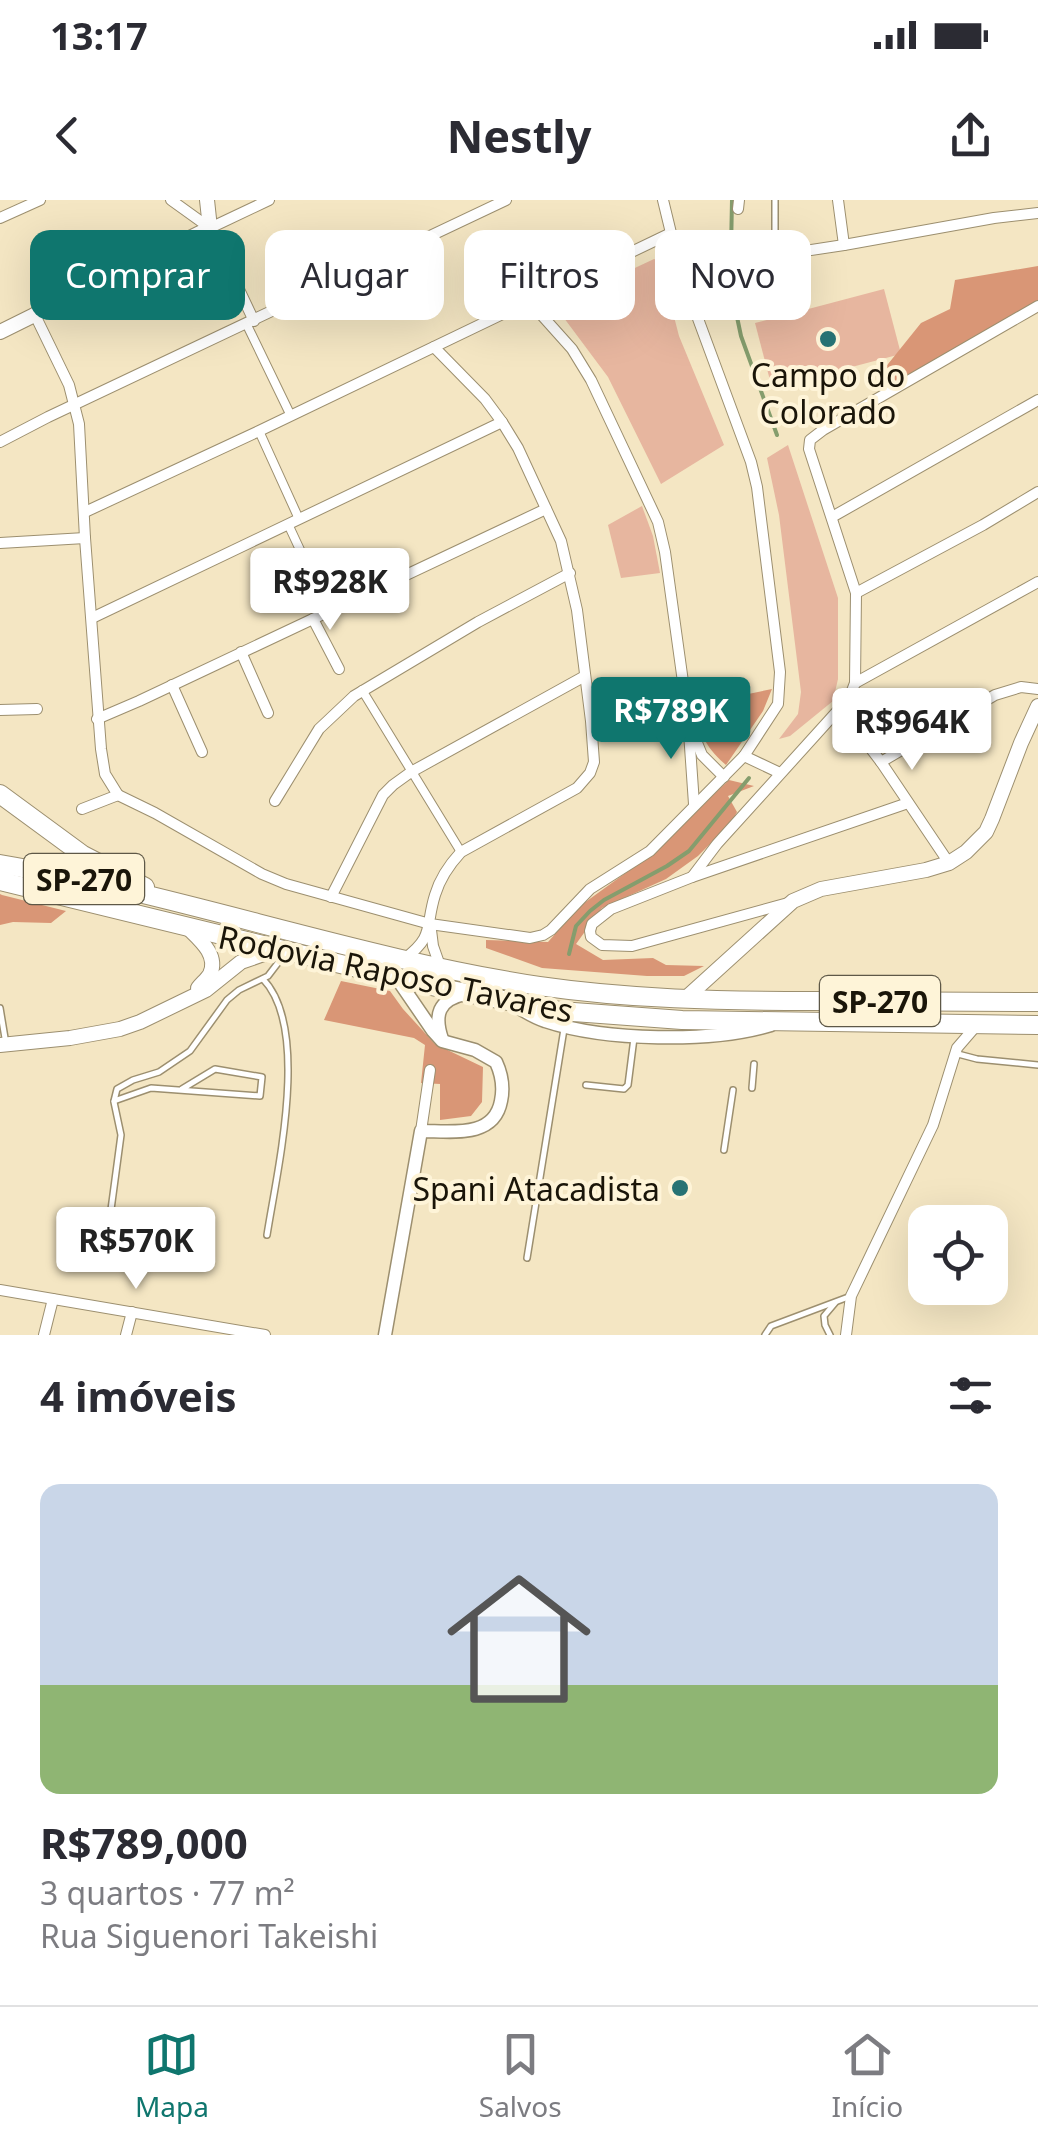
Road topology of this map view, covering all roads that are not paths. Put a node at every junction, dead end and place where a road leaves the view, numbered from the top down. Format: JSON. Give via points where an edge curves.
{"nodes":[{"id":1,"x":40,"y":200,"type":"edge"},
{"id":2,"x":171,"y":200,"type":"edge"},
{"id":3,"x":207,"y":200,"type":"edge"},
{"id":4,"x":269,"y":200,"type":"edge"},
{"id":5,"x":506,"y":200,"type":"edge"},
{"id":6,"x":663,"y":200,"type":"edge"},
{"id":7,"x":775,"y":200,"type":"edge"},
{"id":8,"x":838,"y":200,"type":"edge"},
{"id":9,"x":1038,"y":213,"type":"edge"},
{"id":10,"x":0,"y":218,"type":"edge"},
{"id":11,"x":210,"y":228,"type":"junction"},
{"id":12,"x":206,"y":230,"type":"edge"},
{"id":13,"x":669,"y":230,"type":"edge"},
{"id":14,"x":776,"y":230,"type":"edge"},
{"id":15,"x":844,"y":245,"type":"junction"},
{"id":16,"x":811,"y":250,"type":"edge"},
{"id":17,"x":1038,"y":306,"type":"edge"},
{"id":18,"x":30,"y":316,"type":"edge"},
{"id":19,"x":37,"y":320,"type":"edge"},
{"id":20,"x":490,"y":320,"type":"edge"},
{"id":21,"x":546,"y":320,"type":"edge"},
{"id":22,"x":698,"y":320,"type":"edge"},
{"id":23,"x":251,"y":323,"type":"junction"},
{"id":24,"x":0,"y":332,"type":"edge"},
{"id":25,"x":434,"y":347,"type":"junction"},
{"id":26,"x":1038,"y":400,"type":"edge"},
{"id":27,"x":76,"y":406,"type":"junction"},
{"id":28,"x":291,"y":416,"type":"junction"},
{"id":29,"x":502,"y":422,"type":"junction"},
{"id":30,"x":259,"y":431,"type":"junction"},
{"id":31,"x":0,"y":442,"type":"edge"},
{"id":32,"x":1038,"y":492,"type":"edge"},
{"id":33,"x":546,"y":508,"type":"junction"},
{"id":34,"x":85,"y":512,"type":"junction"},
{"id":35,"x":832,"y":517,"type":"junction"},
{"id":36,"x":294,"y":521,"type":"junction"},
{"id":37,"x":84,"y":538,"type":"junction"},
{"id":38,"x":0,"y":543,"type":"edge"},
{"id":39,"x":570,"y":573,"type":"junction"},
{"id":40,"x":1038,"y":582,"type":"edge"},
{"id":41,"x":856,"y":593,"type":"junction"},
{"id":42,"x":329,"y":612,"type":"junction"},
{"id":43,"x":92,"y":618,"type":"junction"},
{"id":44,"x":314,"y":618,"type":"junction"},
{"id":45,"x":241,"y":652,"type":"junction"},
{"id":46,"x":339,"y":669,"type":"dead end"},
{"id":47,"x":585,"y":676,"type":"junction"},
{"id":48,"x":855,"y":684,"type":"junction"},
{"id":49,"x":172,"y":685,"type":"junction"},
{"id":50,"x":1038,"y":689,"type":"edge"},
{"id":51,"x":362,"y":690,"type":"junction"},
{"id":52,"x":1038,"y":706,"type":"edge"},
{"id":53,"x":840,"y":708,"type":"junction"},
{"id":54,"x":37,"y":709,"type":"dead end"},
{"id":55,"x":0,"y":710,"type":"edge"},
{"id":56,"x":268,"y":712,"type":"dead end"},
{"id":57,"x":98,"y":718,"type":"junction"},
{"id":58,"x":688,"y":718,"type":"junction"},
{"id":59,"x":202,"y":752,"type":"dead end"},
{"id":60,"x":744,"y":756,"type":"junction"},
{"id":61,"x":881,"y":762,"type":"junction"},
{"id":62,"x":411,"y":772,"type":"junction"},
{"id":63,"x":780,"y":773,"type":"junction"},
{"id":64,"x":724,"y":777,"type":"junction"},
{"id":65,"x":0,"y":794,"type":"edge"},
{"id":66,"x":118,"y":795,"type":"junction"},
{"id":67,"x":275,"y":801,"type":"dead end"},
{"id":68,"x":908,"y":803,"type":"junction"},
{"id":69,"x":694,"y":804,"type":"junction"},
{"id":70,"x":82,"y":809,"type":"dead end"},
{"id":71,"x":461,"y":852,"type":"junction"},
{"id":72,"x":949,"y":863,"type":"junction"},
{"id":73,"x":0,"y":864,"type":"edge"},
{"id":74,"x":692,"y":878,"type":"junction"},
{"id":75,"x":0,"y":881,"type":"edge"},
{"id":76,"x":331,"y":897,"type":"junction"},
{"id":77,"x":168,"y":899,"type":"junction"},
{"id":78,"x":794,"y":901,"type":"junction"},
{"id":79,"x":430,"y":924,"type":"junction"},
{"id":80,"x":187,"y":927,"type":"junction"},
{"id":81,"x":283,"y":950,"type":"junction"},
{"id":82,"x":400,"y":968,"type":"junction"},
{"id":83,"x":441,"y":969,"type":"junction"},
{"id":84,"x":721,"y":969,"type":"junction"},
{"id":85,"x":262,"y":979,"type":"junction"},
{"id":86,"x":196,"y":992,"type":"junction"},
{"id":87,"x":467,"y":994,"type":"junction"},
{"id":88,"x":686,"y":998,"type":"junction"},
{"id":89,"x":723,"y":1000,"type":"junction"},
{"id":90,"x":506,"y":1001,"type":"junction"},
{"id":91,"x":1038,"y":1002,"type":"edge"},
{"id":92,"x":0,"y":1008,"type":"edge"},
{"id":93,"x":782,"y":1021,"type":"junction"},
{"id":94,"x":937,"y":1024,"type":"junction"},
{"id":95,"x":979,"y":1024,"type":"junction"},
{"id":96,"x":1038,"y":1025,"type":"edge"},
{"id":97,"x":564,"y":1027,"type":"junction"},
{"id":98,"x":634,"y":1036,"type":"junction"},
{"id":99,"x":442,"y":1041,"type":"junction"},
{"id":100,"x":3,"y":1044,"type":"edge"},
{"id":101,"x":956,"y":1051,"type":"junction"},
{"id":102,"x":754,"y":1064,"type":"dead end"},
{"id":103,"x":1038,"y":1065,"type":"edge"},
{"id":104,"x":430,"y":1070,"type":"dead end"},
{"id":105,"x":586,"y":1084,"type":"dead end"},
{"id":106,"x":752,"y":1088,"type":"dead end"},
{"id":107,"x":182,"y":1089,"type":"junction"},
{"id":108,"x":733,"y":1090,"type":"dead end"},
{"id":109,"x":114,"y":1101,"type":"junction"},
{"id":110,"x":420,"y":1132,"type":"junction"},
{"id":111,"x":724,"y":1150,"type":"dead end"},
{"id":112,"x":110,"y":1217,"type":"dead end"},
{"id":113,"x":267,"y":1235,"type":"dead end"},
{"id":114,"x":527,"y":1258,"type":"dead end"},
{"id":115,"x":0,"y":1290,"type":"edge"},
{"id":116,"x":851,"y":1296,"type":"junction"},
{"id":117,"x":53,"y":1299,"type":"junction"},
{"id":118,"x":837,"y":1301,"type":"junction"},
{"id":119,"x":132,"y":1312,"type":"junction"},
{"id":120,"x":211,"y":1331,"type":"edge"},
{"id":121,"x":44,"y":1335,"type":"edge"},
{"id":122,"x":126,"y":1335,"type":"edge"},
{"id":123,"x":265,"y":1335,"type":"edge"},
{"id":124,"x":384,"y":1335,"type":"edge"},
{"id":125,"x":764,"y":1335,"type":"edge"},
{"id":126,"x":830,"y":1335,"type":"edge"},
{"id":127,"x":846,"y":1335,"type":"edge"}],
"edges":[{"from":1,"to":10,"type":"street"},
{"from":2,"to":11,"type":"street"},
{"from":3,"to":11,"type":"main road"},
{"from":4,"to":11,"type":"street"},
{"from":5,"to":23,"type":"street"},
{"from":6,"to":13,"type":"street"},
{"from":7,"to":14,"type":"lane"},
{"from":8,"to":15,"type":"street"},
{"from":9,"to":15,"type":"street"},
{"from":11,"to":12,"type":"main road"},
{"from":11,"to":23,"type":"street"},
{"from":15,"to":16,"type":"street"},
{"from":17,"to":35,"type":"street","via":[[810,440]]},
{"from":18,"to":24,"type":"main road"},
{"from":19,"to":27,"type":"street"},
{"from":20,"to":25,"type":"street"},
{"from":21,"to":58,"type":"street","via":[[592,380],[658,522]]},
{"from":22,"to":60,"type":"street","via":[[757,487],[780,672],[772,717]]},
{"from":23,"to":27,"type":"street"},
{"from":23,"to":28,"type":"street"},
{"from":25,"to":28,"type":"street"},
{"from":25,"to":29,"type":"street"},
{"from":26,"to":35,"type":"street"},
{"from":27,"to":31,"type":"street"},
{"from":27,"to":34,"type":"street"},
{"from":28,"to":30,"type":"street"},
{"from":29,"to":33,"type":"street"},
{"from":29,"to":36,"type":"street"},
{"from":30,"to":34,"type":"street"},
{"from":30,"to":36,"type":"street"},
{"from":32,"to":41,"type":"street"},
{"from":33,"to":39,"type":"street"},
{"from":33,"to":42,"type":"street"},
{"from":34,"to":37,"type":"street"},
{"from":35,"to":41,"type":"street"},
{"from":36,"to":42,"type":"street"},
{"from":36,"to":43,"type":"street"},
{"from":37,"to":38,"type":"street"},
{"from":37,"to":43,"type":"street"},
{"from":39,"to":47,"type":"street"},
{"from":39,"to":51,"type":"street"},
{"from":40,"to":48,"type":"street"},
{"from":41,"to":48,"type":"street"},
{"from":42,"to":44,"type":"street"},
{"from":43,"to":57,"type":"street"},
{"from":44,"to":45,"type":"street"},
{"from":44,"to":46,"type":"street"},
{"from":45,"to":49,"type":"street"},
{"from":45,"to":56,"type":"street"},
{"from":47,"to":62,"type":"street"},
{"from":47,"to":71,"type":"street","via":[[594,762],[586,780]]},
{"from":48,"to":53,"type":"street"},
{"from":49,"to":57,"type":"street"},
{"from":49,"to":59,"type":"street"},
{"from":50,"to":61,"type":"street","via":[[995,696]]},
{"from":51,"to":62,"type":"street"},
{"from":51,"to":67,"type":"street","via":[[319,729]]},
{"from":52,"to":72,"type":"main road","via":[[986,832]]},
{"from":53,"to":61,"type":"street"},
{"from":53,"to":63,"type":"street"},
{"from":54,"to":55,"type":"street"},
{"from":57,"to":66,"type":"street","via":[[105,774]]},
{"from":58,"to":64,"type":"street","via":[[702,754]]},
{"from":58,"to":69,"type":"street"},
{"from":60,"to":63,"type":"street"},
{"from":60,"to":64,"type":"street"},
{"from":61,"to":68,"type":"street"},
{"from":62,"to":71,"type":"street"},
{"from":62,"to":76,"type":"street","via":[[384,796]]},
{"from":63,"to":74,"type":"street"},
{"from":64,"to":69,"type":"street"},
{"from":65,"to":77,"type":"highway","via":[[83,855]]},
{"from":66,"to":70,"type":"street"},
{"from":66,"to":76,"type":"street","via":[[262,874]]},
{"from":68,"to":72,"type":"street"},
{"from":68,"to":74,"type":"street"},
{"from":69,"to":79,"type":"street","via":[[650,850],[590,889],[543,935]]},
{"from":71,"to":79,"type":"street","via":[[440,880]]},
{"from":72,"to":78,"type":"main road"},
{"from":73,"to":77,"type":"highway","name":"Rodovia Raposo Tavares","number":"SP-270"},
{"from":74,"to":78,"type":"street","via":[[612,909],[592,924],[590,937],[602,945],[632,946]]},
{"from":75,"to":80,"type":"highway","name":"Rodovia Raposo Tavares","number":"SP-270"},
{"from":76,"to":79,"type":"street"},
{"from":77,"to":82,"type":"highway","name":"Rodovia Raposo Tavares","number":"SP-270"},
{"from":78,"to":84,"type":"main road"},
{"from":79,"to":82,"type":"street","via":[[422,945]]},
{"from":79,"to":83,"type":"street"},
{"from":80,"to":81,"type":"highway","name":"Rodovia Raposo Tavares","number":"SP-270"},
{"from":80,"to":86,"type":"main road","via":[[211,956],[212,968]]},
{"from":81,"to":82,"type":"highway","name":"Rodovia Raposo Tavares","number":"SP-270"},
{"from":81,"to":85,"type":"lane"},
{"from":81,"to":86,"type":"main road","via":[[241,962]]},
{"from":82,"to":83,"type":"highway","name":"Rodovia Raposo Tavares","number":"SP-270"},
{"from":82,"to":87,"type":"highway","name":"Rodovia Raposo Tavares","number":"SP-270"},
{"from":82,"to":99,"type":"street"},
{"from":83,"to":88,"type":"highway","name":"Rodovia Raposo Tavares","number":"SP-270","via":[[604,994]]},
{"from":84,"to":88,"type":"main road"},
{"from":84,"to":89,"type":"main road"},
{"from":85,"to":109,"type":"lane","via":[[227,1000],[190,1050],[117,1089]]},
{"from":85,"to":113,"type":"lane","via":[[278,998],[289,1073]]},
{"from":86,"to":100,"type":"main road","via":[[120,1029]]},
{"from":87,"to":90,"type":"highway","name":"Rodovia Raposo Tavares","number":"SP-270"},
{"from":87,"to":99,"type":"street","via":[[438,1012]]},
{"from":88,"to":89,"type":"highway","name":"Rodovia Raposo Tavares","number":"SP-270"},
{"from":89,"to":91,"type":"highway","name":"Rodovia Raposo Tavares","number":"SP-270"},
{"from":90,"to":93,"type":"highway","name":"Rodovia Raposo Tavares","number":"SP-270","via":[[606,1016]]},
{"from":90,"to":97,"type":"street"},
{"from":92,"to":100,"type":"lane"},
{"from":93,"to":94,"type":"highway","name":"Rodovia Raposo Tavares","number":"SP-270"},
{"from":93,"to":98,"type":"street","via":[[724,1034]]},
{"from":94,"to":95,"type":"highway","name":"Rodovia Raposo Tavares","number":"SP-270"},
{"from":94,"to":101,"type":"street"},
{"from":95,"to":96,"type":"highway","name":"Rodovia Raposo Tavares","number":"SP-270"},
{"from":95,"to":101,"type":"street"},
{"from":97,"to":98,"type":"street"},
{"from":97,"to":114,"type":"lane"},
{"from":98,"to":105,"type":"lane","via":[[628,1085]]},
{"from":99,"to":110,"type":"street","via":[[496,1062],[499,1110],[480,1130]]},
{"from":101,"to":103,"type":"lane"},
{"from":101,"to":116,"type":"street","via":[[933,1124]]},
{"from":102,"to":106,"type":"lane"},
{"from":104,"to":110,"type":"street"},
{"from":107,"to":107,"type":"lane","via":[[215,1069],[262,1077],[260,1096]]},
{"from":107,"to":109,"type":"lane","via":[[151,1088]]},
{"from":108,"to":111,"type":"lane"},
{"from":109,"to":112,"type":"lane","via":[[121,1135]]},
{"from":110,"to":124,"type":"street"},
{"from":115,"to":117,"type":"street"},
{"from":116,"to":118,"type":"lane"},
{"from":116,"to":127,"type":"street"},
{"from":117,"to":119,"type":"street"},
{"from":117,"to":121,"type":"street"},
{"from":118,"to":125,"type":"lane","via":[[771,1326]]},
{"from":118,"to":126,"type":"lane","via":[[824,1316]]},
{"from":119,"to":120,"type":"street"},
{"from":119,"to":122,"type":"street"},
{"from":120,"to":123,"type":"street"}]}
